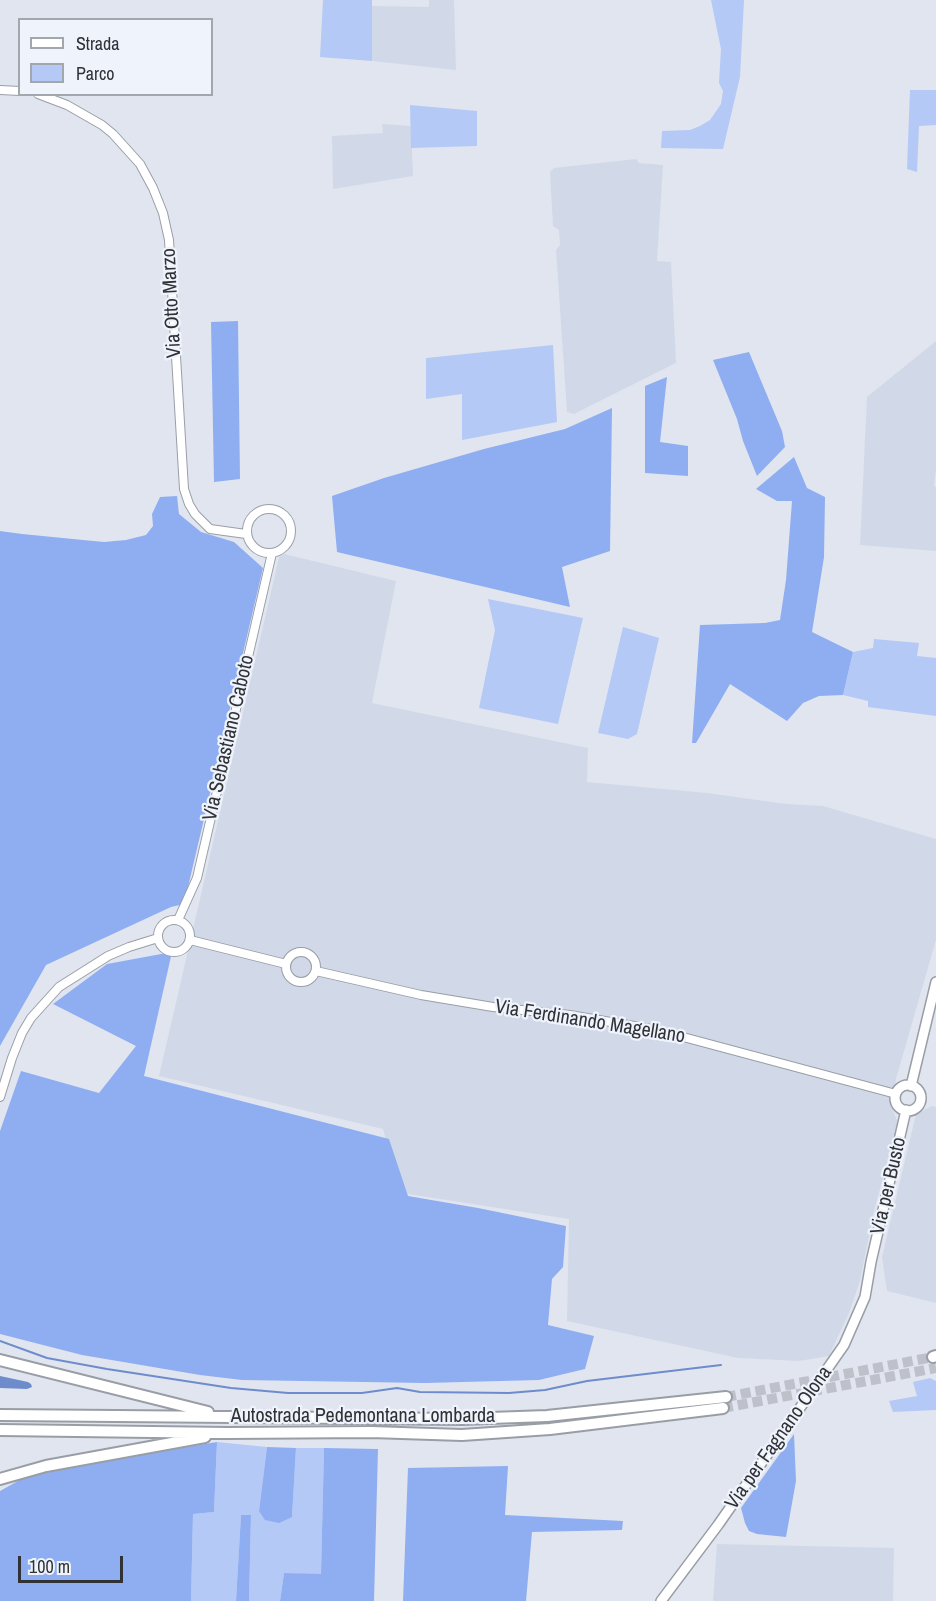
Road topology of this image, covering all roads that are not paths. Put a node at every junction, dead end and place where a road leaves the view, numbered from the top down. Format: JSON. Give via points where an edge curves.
{"nodes":[{"id":1,"x":0,"y":90,"type":"edge"},
{"id":2,"x":18,"y":91,"type":"edge"},
{"id":3,"x":43,"y":96,"type":"edge"},
{"id":4,"x":246,"y":534,"type":"junction"},
{"id":5,"x":272,"y":553,"type":"junction"},
{"id":6,"x":178,"y":920,"type":"junction"},
{"id":7,"x":159,"y":938,"type":"junction"},
{"id":8,"x":190,"y":940,"type":"junction"},
{"id":9,"x":286,"y":964,"type":"junction"},
{"id":10,"x":316,"y":971,"type":"junction"},
{"id":11,"x":936,"y":982,"type":"edge"},
{"id":12,"x":911,"y":1086,"type":"junction"},
{"id":13,"x":896,"y":1094,"type":"junction"},
{"id":14,"x":0,"y":1097,"type":"edge"},
{"id":15,"x":906,"y":1110,"type":"junction"},
{"id":16,"x":872,"y":1262,"type":"joint"},
{"id":17,"x":0,"y":1360,"type":"edge"},
{"id":18,"x":0,"y":1415,"type":"edge"},
{"id":19,"x":226,"y":1417,"type":"junction"},
{"id":20,"x":0,"y":1430,"type":"edge"},
{"id":21,"x":228,"y":1433,"type":"junction"},
{"id":22,"x":0,"y":1479,"type":"edge"},
{"id":23,"x":661,"y":1601,"type":"edge"}],
"edges":[{"from":1,"to":2,"type":"street"},
{"from":3,"to":4,"type":"street","name":"Via Otto Marzo","via":[[102,125],[132,154],[153,188],[169,240],[184,489],[195,514],[210,529]]},
{"from":4,"to":5,"type":"street","via":[[258,550]]},
{"from":4,"to":5,"type":"street","via":[[249,519],[261,509],[283,513],[291,526],[289,540]]},
{"from":5,"to":6,"type":"street","name":"Via Sebastiano Caboto","via":[[197,878]]},
{"from":6,"to":7,"type":"street","name":"Via Sebastiano Caboto","via":[[164,924]]},
{"from":6,"to":8,"type":"street","via":[[187,926]]},
{"from":7,"to":8,"type":"street","via":[[163,947],[171,951],[181,950]]},
{"from":7,"to":14,"type":"street","via":[[108,956],[52,993],[22,1033]]},
{"from":8,"to":9,"type":"street"},
{"from":9,"to":10,"type":"street","via":[[290,978],[300,982],[310,980]]},
{"from":9,"to":10,"type":"street","via":[[293,954],[302,951],[316,962]]},
{"from":10,"to":13,"type":"street","name":"Via Ferdinando Magellano","via":[[421,995],[657,1030]]},
{"from":11,"to":12,"type":"main road","name":"Via per Busto"},
{"from":12,"to":13,"type":"main road","via":[[903,1086]]},
{"from":12,"to":15,"type":"main road","name":"Via per Busto","via":[[921,1099],[917,1107]]},
{"from":13,"to":15,"type":"main road","name":"Via per Busto","via":[[896,1103]]},
{"from":15,"to":16,"type":"main road","name":"Via per Busto"},
{"from":16,"to":23,"type":"main road","name":"Via per Fagnano Olona","via":[[865,1297],[844,1345]]},
{"from":17,"to":19,"type":"highway"},
{"from":18,"to":19,"type":"highway","name":"Autostrada Pedemontana Lombarda"},
{"from":19,"to":21,"type":"highway","name":"Autostrada Pedemontana Lombarda","via":[[462,1419],[724,1402],[550,1429],[462,1435]]},
{"from":20,"to":21,"type":"highway","name":"Autostrada Pedemontana Lombarda"},
{"from":21,"to":22,"type":"highway","via":[[46,1466]]}]}
